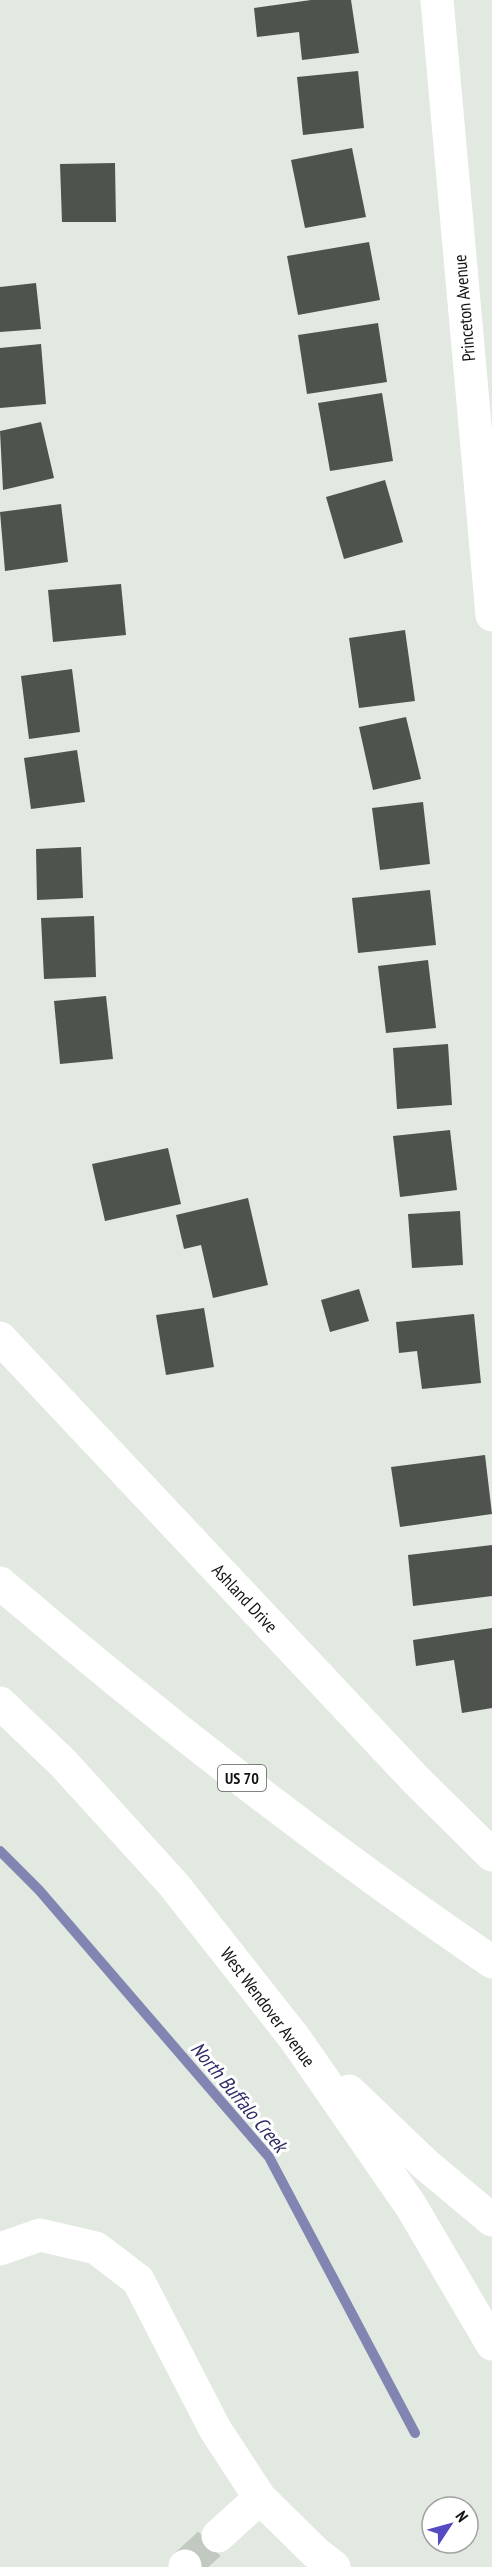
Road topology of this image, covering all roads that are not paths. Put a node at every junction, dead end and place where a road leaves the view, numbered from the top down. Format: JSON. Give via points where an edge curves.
{"nodes":[{"id":1,"x":437,"y":0,"type":"edge"},
{"id":2,"x":492,"y":615,"type":"edge"},
{"id":3,"x":0,"y":1338,"type":"edge"},
{"id":4,"x":0,"y":1583,"type":"edge"},
{"id":5,"x":0,"y":1703,"type":"edge"},
{"id":6,"x":492,"y":1855,"type":"edge"},
{"id":7,"x":416,"y":1910,"type":"junction"},
{"id":8,"x":492,"y":1962,"type":"edge"},
{"id":9,"x":492,"y":1984,"type":"edge"},
{"id":10,"x":296,"y":2040,"type":"junction"},
{"id":11,"x":492,"y":2220,"type":"edge"},
{"id":12,"x":0,"y":2249,"type":"edge"},
{"id":13,"x":492,"y":2344,"type":"edge"},
{"id":14,"x":260,"y":2498,"type":"junction"},
{"id":15,"x":218,"y":2536,"type":"tunnel mouth"},
{"id":16,"x":333,"y":2567,"type":"edge"}],
"edges":[{"from":1,"to":2,"type":"main road","name":"Princeton Avenue"},
{"from":3,"to":6,"type":"main road","name":"Ashland Drive","via":[[416,1780]]},
{"from":4,"to":7,"type":"main road","number":"US 70","via":[[129,1693]]},
{"from":5,"to":10,"type":"main road","name":"West Wendover Avenue","via":[[63,1762],[174,1885]]},
{"from":7,"to":8,"type":"main road","number":"US 70"},
{"from":7,"to":9,"type":"main road"},
{"from":10,"to":11,"type":"main road","via":[[424,2163]]},
{"from":10,"to":13,"type":"main road","name":"West Wendover Avenue","via":[[411,2206]]},
{"from":12,"to":14,"type":"main road","via":[[40,2235],[96,2248],[138,2280],[215,2429]]},
{"from":14,"to":15,"type":"main road"},
{"from":14,"to":16,"type":"main road"}]}
